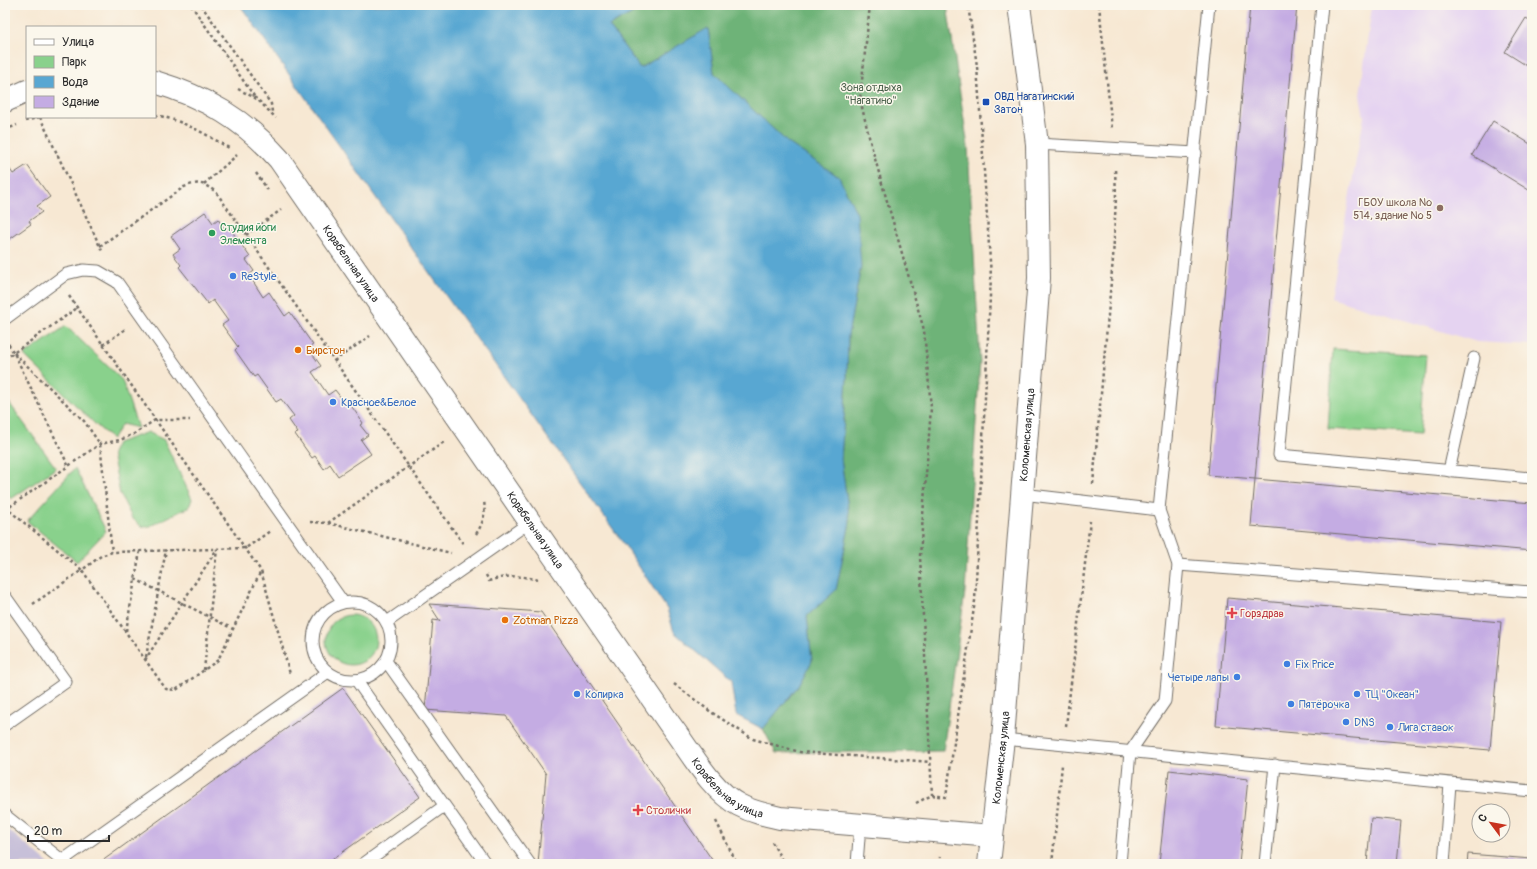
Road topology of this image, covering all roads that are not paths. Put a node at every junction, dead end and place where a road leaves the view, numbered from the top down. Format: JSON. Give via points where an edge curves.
{"nodes":[{"id":1,"x":1019,"y":5,"type":"edge"},
{"id":2,"x":1209,"y":5,"type":"edge"},
{"id":3,"x":1322,"y":5,"type":"edge"},
{"id":4,"x":156,"y":82,"type":"edge"},
{"id":5,"x":26,"y":91,"type":"edge"},
{"id":6,"x":5,"y":101,"type":"edge"},
{"id":7,"x":1037,"y":144,"type":"junction"},
{"id":8,"x":1196,"y":153,"type":"junction"},
{"id":9,"x":5,"y":319,"type":"edge"},
{"id":10,"x":1474,"y":358,"type":"dead end"},
{"id":11,"x":1448,"y":471,"type":"junction"},
{"id":12,"x":1532,"y":478,"type":"edge"},
{"id":13,"x":1022,"y":494,"type":"junction"},
{"id":14,"x":1159,"y":510,"type":"junction"},
{"id":15,"x":530,"y":522,"type":"junction"},
{"id":16,"x":1178,"y":565,"type":"junction"},
{"id":17,"x":1532,"y":592,"type":"edge"},
{"id":18,"x":5,"y":596,"type":"edge"},
{"id":19,"x":343,"y":602,"type":"junction"},
{"id":20,"x":387,"y":622,"type":"junction"},
{"id":21,"x":386,"y":661,"type":"junction"},
{"id":22,"x":328,"y":672,"type":"junction"},
{"id":23,"x":356,"y":680,"type":"junction"},
{"id":24,"x":5,"y":725,"type":"edge"},
{"id":25,"x":1003,"y":739,"type":"junction"},
{"id":26,"x":1130,"y":752,"type":"junction"},
{"id":27,"x":1276,"y":765,"type":"junction"},
{"id":28,"x":1450,"y":784,"type":"junction"},
{"id":29,"x":1532,"y":791,"type":"edge"},
{"id":30,"x":444,"y":806,"type":"junction"},
{"id":31,"x":5,"y":815,"type":"edge"},
{"id":32,"x":860,"y":825,"type":"junction"},
{"id":33,"x":992,"y":836,"type":"junction"},
{"id":34,"x":65,"y":862,"type":"edge"},
{"id":35,"x":363,"y":864,"type":"edge"},
{"id":36,"x":486,"y":864,"type":"edge"},
{"id":37,"x":530,"y":864,"type":"edge"},
{"id":38,"x":857,"y":864,"type":"edge"},
{"id":39,"x":989,"y":864,"type":"edge"},
{"id":40,"x":1120,"y":864,"type":"edge"},
{"id":41,"x":1265,"y":864,"type":"edge"},
{"id":42,"x":1444,"y":864,"type":"edge"}],
"edges":[{"from":1,"to":7,"type":"street","name":"Коломенская улица"},
{"from":2,"to":8,"type":"lane"},
{"from":3,"to":11,"type":"lane","via":[[1279,455]]},
{"from":4,"to":15,"type":"street","name":"Корабельная улица","via":[[201,98],[232,116],[255,133],[279,159]]},
{"from":5,"to":6,"type":"street"},
{"from":7,"to":8,"type":"lane"},
{"from":7,"to":13,"type":"street","name":"Коломенская улица","via":[[1039,278]]},
{"from":8,"to":14,"type":"lane"},
{"from":9,"to":19,"type":"lane","via":[[66,274],[83,270],[98,271],[117,282]]},
{"from":10,"to":11,"type":"lane"},
{"from":11,"to":12,"type":"lane"},
{"from":13,"to":14,"type":"lane"},
{"from":13,"to":25,"type":"street","name":"Коломенская улица"},
{"from":14,"to":16,"type":"lane"},
{"from":15,"to":20,"type":"lane"},
{"from":15,"to":32,"type":"street","name":"Корабельная улица","via":[[671,726],[720,791],[738,805],[758,813],[780,818]]},
{"from":16,"to":17,"type":"lane"},
{"from":16,"to":26,"type":"lane","via":[[1165,701]]},
{"from":18,"to":24,"type":"lane","via":[[66,682]]},
{"from":19,"to":20,"type":"lane","via":[[367,604],[380,613]]},
{"from":19,"to":22,"type":"lane","via":[[332,607],[315,626],[314,651]]},
{"from":20,"to":21,"type":"lane","via":[[391,642]]},
{"from":21,"to":23,"type":"lane","via":[[378,671]]},
{"from":21,"to":37,"type":"lane"},
{"from":22,"to":23,"type":"lane","via":[[341,678]]},
{"from":22,"to":34,"type":"lane"},
{"from":23,"to":30,"type":"lane"},
{"from":25,"to":26,"type":"lane"},
{"from":25,"to":33,"type":"street","name":"Коломенская улица"},
{"from":26,"to":27,"type":"lane"},
{"from":26,"to":40,"type":"lane"},
{"from":27,"to":28,"type":"lane"},
{"from":27,"to":41,"type":"lane"},
{"from":28,"to":29,"type":"lane"},
{"from":28,"to":42,"type":"lane"},
{"from":30,"to":35,"type":"lane"},
{"from":30,"to":36,"type":"lane"},
{"from":31,"to":34,"type":"lane"},
{"from":32,"to":33,"type":"street","name":"Корабельная улица"},
{"from":32,"to":38,"type":"lane"},
{"from":33,"to":39,"type":"street","name":"Коломенская улица"}]}
